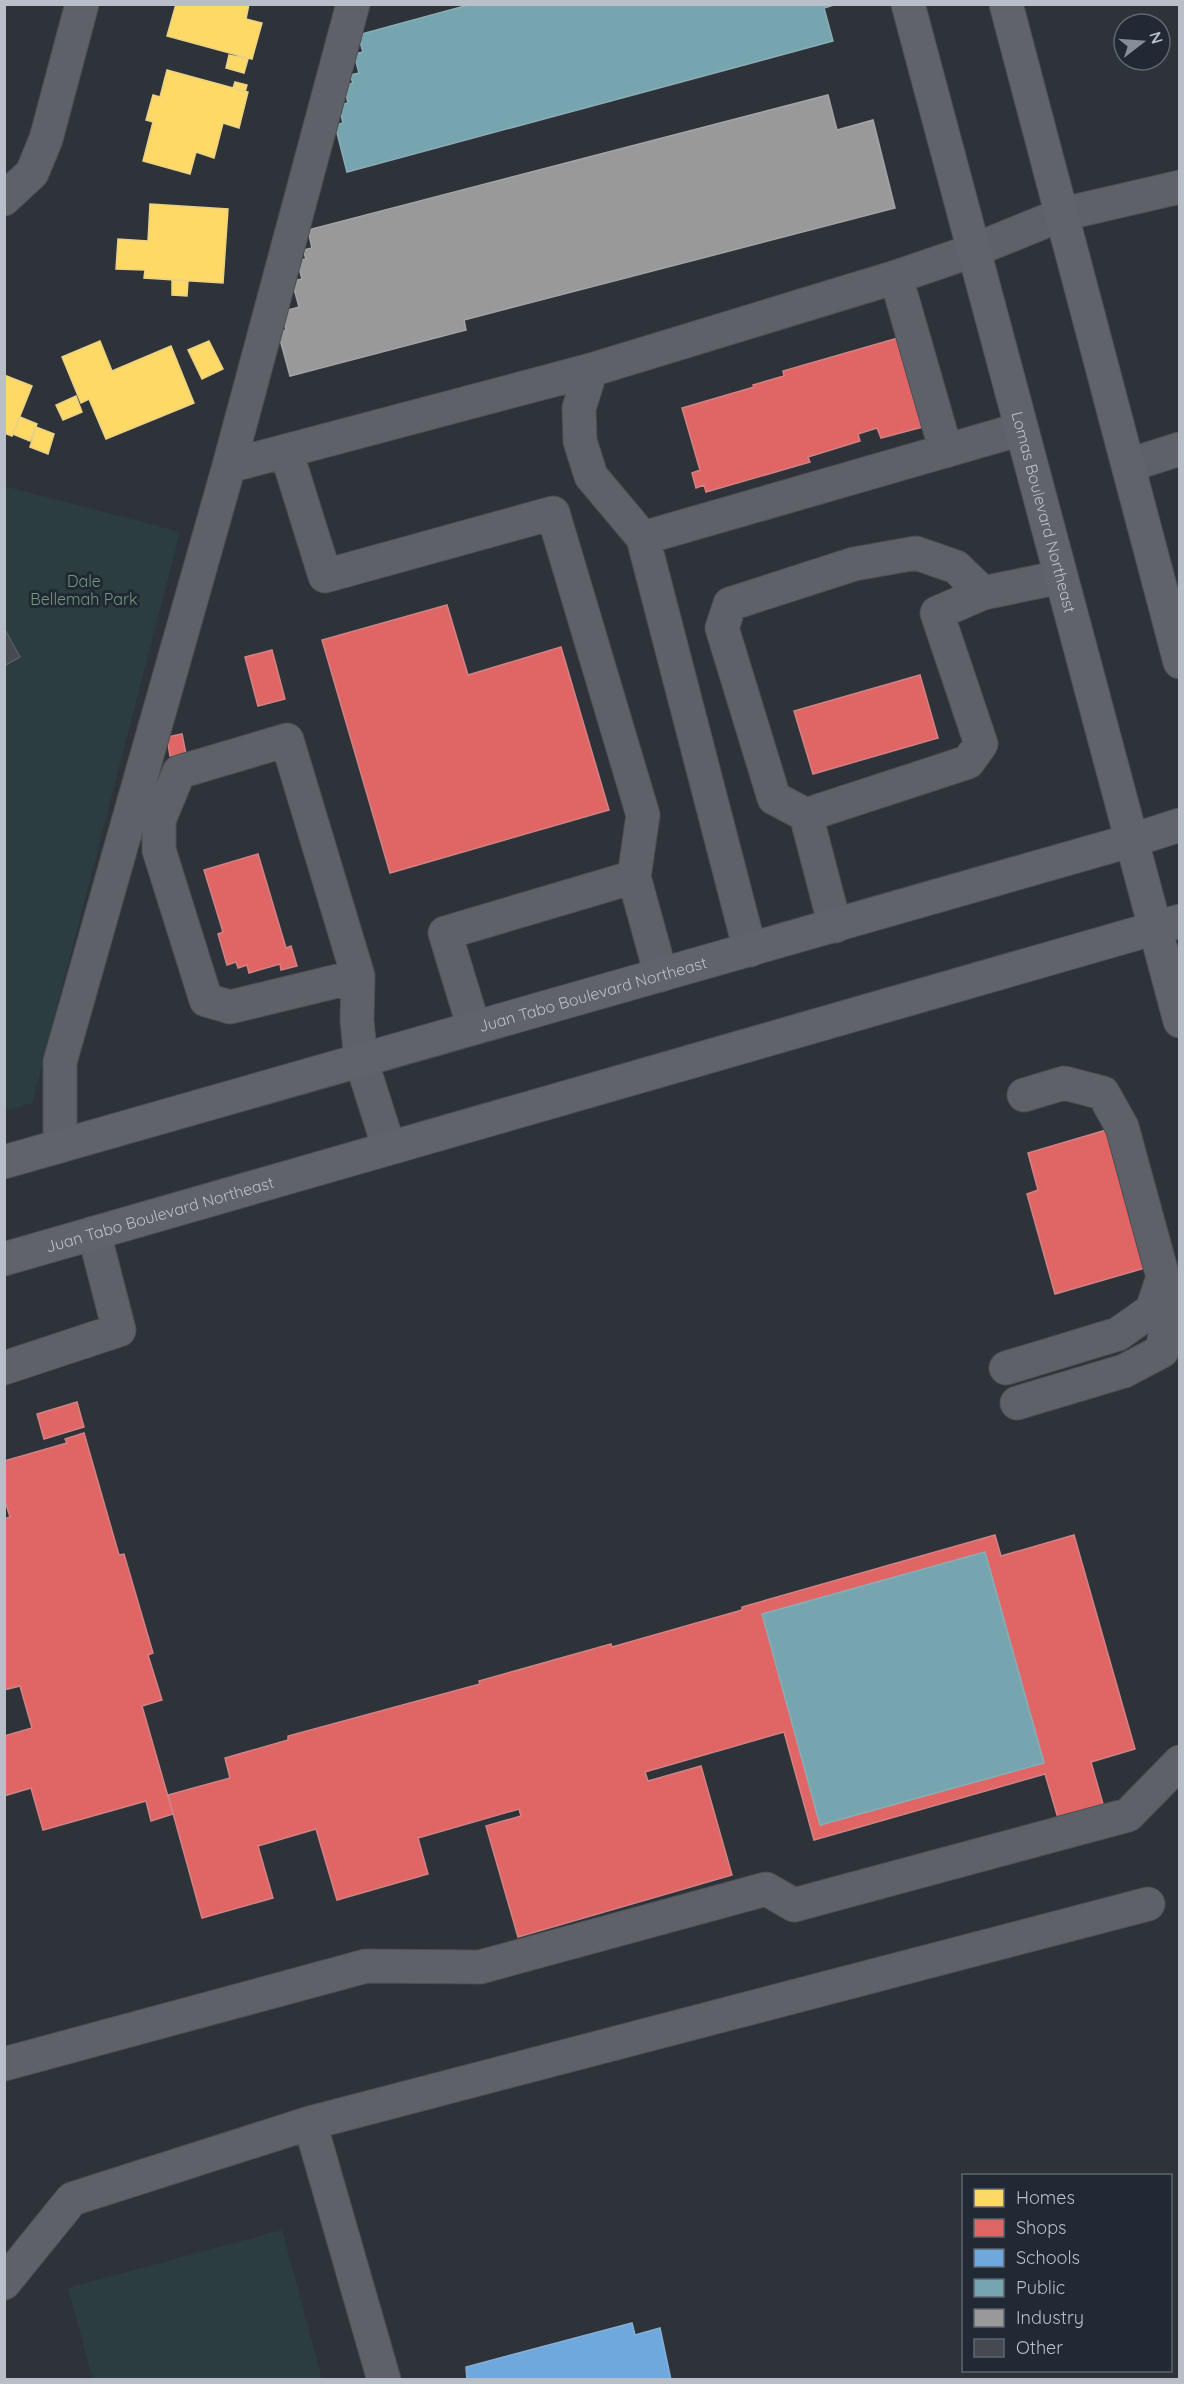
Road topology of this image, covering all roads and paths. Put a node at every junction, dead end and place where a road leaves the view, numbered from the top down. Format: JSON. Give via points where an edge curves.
{"nodes":[{"id":1,"x":82,"y":4,"type":"edge"},
{"id":2,"x":353,"y":4,"type":"edge"},
{"id":3,"x":908,"y":4,"type":"edge"},
{"id":4,"x":1006,"y":4,"type":"edge"},
{"id":5,"x":1179,"y":187,"type":"edge"},
{"id":6,"x":4,"y":199,"type":"edge"},
{"id":7,"x":1063,"y":214,"type":"junction"},
{"id":8,"x":972,"y":251,"type":"junction"},
{"id":9,"x":896,"y":277,"type":"junction"},
{"id":10,"x":591,"y":370,"type":"junction"},
{"id":11,"x":1021,"y":429,"type":"junction"},
{"id":12,"x":1179,"y":449,"type":"edge"},
{"id":13,"x":286,"y":451,"type":"junction"},
{"id":14,"x":946,"y":451,"type":"junction"},
{"id":15,"x":1129,"y":465,"type":"junction"},
{"id":16,"x":229,"y":466,"type":"junction"},
{"id":17,"x":643,"y":538,"type":"junction"},
{"id":18,"x":1061,"y":577,"type":"junction"},
{"id":19,"x":983,"y":593,"type":"junction"},
{"id":20,"x":1179,"y":662,"type":"edge"},
{"id":21,"x":807,"y":815,"type":"junction"},
{"id":22,"x":1179,"y":825,"type":"edge"},
{"id":23,"x":1133,"y":840,"type":"junction"},
{"id":24,"x":634,"y":877,"type":"junction"},
{"id":25,"x":1167,"y":925,"type":"edge"},
{"id":26,"x":836,"y":926,"type":"junction"},
{"id":27,"x":750,"y":950,"type":"junction"},
{"id":28,"x":661,"y":975,"type":"junction"},
{"id":29,"x":358,"y":976,"type":"junction"},
{"id":30,"x":1179,"y":1021,"type":"edge"},
{"id":31,"x":474,"y":1028,"type":"junction"},
{"id":32,"x":361,"y":1060,"type":"junction"},
{"id":33,"x":1024,"y":1095,"type":"dead end"},
{"id":34,"x":60,"y":1146,"type":"junction"},
{"id":35,"x":389,"y":1148,"type":"junction"},
{"id":36,"x":4,"y":1162,"type":"edge"},
{"id":37,"x":94,"y":1233,"type":"junction"},
{"id":38,"x":6,"y":1262,"type":"edge"},
{"id":39,"x":1163,"y":1277,"type":"junction"},
{"id":40,"x":4,"y":1368,"type":"edge"},
{"id":41,"x":1006,"y":1368,"type":"dead end"},
{"id":42,"x":1017,"y":1403,"type":"dead end"},
{"id":43,"x":1179,"y":1762,"type":"edge"},
{"id":44,"x":1148,"y":1904,"type":"dead end"},
{"id":45,"x":4,"y":2064,"type":"edge"},
{"id":46,"x":310,"y":2122,"type":"junction"},
{"id":47,"x":4,"y":2283,"type":"edge"},
{"id":48,"x":384,"y":2379,"type":"edge"}],
"edges":[{"from":1,"to":6,"type":"street","via":[[46,139],[32,173]]},
{"from":2,"to":16,"type":"street"},
{"from":3,"to":8,"type":"main road","name":"Lomas Boulevard Northeast"},
{"from":4,"to":7,"type":"main road"},
{"from":5,"to":7,"type":"street"},
{"from":7,"to":8,"type":"street"},
{"from":7,"to":15,"type":"main road"},
{"from":8,"to":9,"type":"street"},
{"from":8,"to":11,"type":"main road","name":"Lomas Boulevard Northeast"},
{"from":9,"to":10,"type":"street"},
{"from":9,"to":14,"type":"street"},
{"from":10,"to":13,"type":"street"},
{"from":10,"to":17,"type":"street","via":[[579,408],[580,441],[591,476]]},
{"from":11,"to":14,"type":"street"},
{"from":11,"to":18,"type":"main road","name":"Lomas Boulevard Northeast"},
{"from":12,"to":15,"type":"street"},
{"from":13,"to":16,"type":"street"},
{"from":13,"to":24,"type":"street","via":[[325,576],[553,513],[643,815]]},
{"from":14,"to":17,"type":"street"},
{"from":15,"to":20,"type":"main road"},
{"from":16,"to":34,"type":"street","via":[[60,1062]]},
{"from":17,"to":27,"type":"street"},
{"from":18,"to":19,"type":"street"},
{"from":18,"to":23,"type":"main road","name":"Lomas Boulevard Northeast"},
{"from":19,"to":21,"type":"street","via":[[937,613],[981,744],[968,762]]},
{"from":19,"to":21,"type":"street","via":[[956,567],[916,554],[854,564],[730,604],[722,628],[774,798]]},
{"from":21,"to":26,"type":"street"},
{"from":22,"to":23,"type":"main road","name":"Juan Tabo Boulevard Northeast"},
{"from":23,"to":25,"type":"main road","name":"Lomas Boulevard Northeast"},
{"from":23,"to":26,"type":"main road","name":"Juan Tabo Boulevard Northeast"},
{"from":24,"to":28,"type":"street"},
{"from":24,"to":31,"type":"street","via":[[445,933]]},
{"from":25,"to":30,"type":"main road","name":"Lomas Boulevard Northeast"},
{"from":25,"to":35,"type":"main road","name":"Juan Tabo Boulevard Northeast"},
{"from":26,"to":27,"type":"main road","name":"Juan Tabo Boulevard Northeast"},
{"from":27,"to":28,"type":"main road","name":"Juan Tabo Boulevard Northeast"},
{"from":28,"to":31,"type":"main road","name":"Juan Tabo Boulevard Northeast"},
{"from":29,"to":29,"type":"street","via":[[287,740],[179,772],[159,820],[159,850],[206,1000],[230,1007]]},
{"from":29,"to":32,"type":"street"},
{"from":31,"to":32,"type":"main road","name":"Juan Tabo Boulevard Northeast"},
{"from":32,"to":34,"type":"main road","name":"Juan Tabo Boulevard Northeast"},
{"from":32,"to":35,"type":"street"},
{"from":33,"to":39,"type":"street","via":[[1064,1083],[1103,1093],[1122,1127]]},
{"from":34,"to":36,"type":"main road","name":"Juan Tabo Boulevard Northeast"},
{"from":35,"to":37,"type":"main road","name":"Juan Tabo Boulevard Northeast"},
{"from":37,"to":38,"type":"main road","name":"Juan Tabo Boulevard Northeast"},
{"from":37,"to":40,"type":"street","via":[[119,1330]]},
{"from":39,"to":41,"type":"street","via":[[1152,1310],[1118,1334]]},
{"from":39,"to":42,"type":"street","via":[[1170,1309],[1162,1351],[1124,1371]]},
{"from":43,"to":45,"type":"street","via":[[1128,1815],[794,1905],[766,1890],[480,1967],[366,1966]]},
{"from":44,"to":46,"type":"street"},
{"from":46,"to":47,"type":"street","via":[[72,2199]]},
{"from":46,"to":48,"type":"street"}]}
